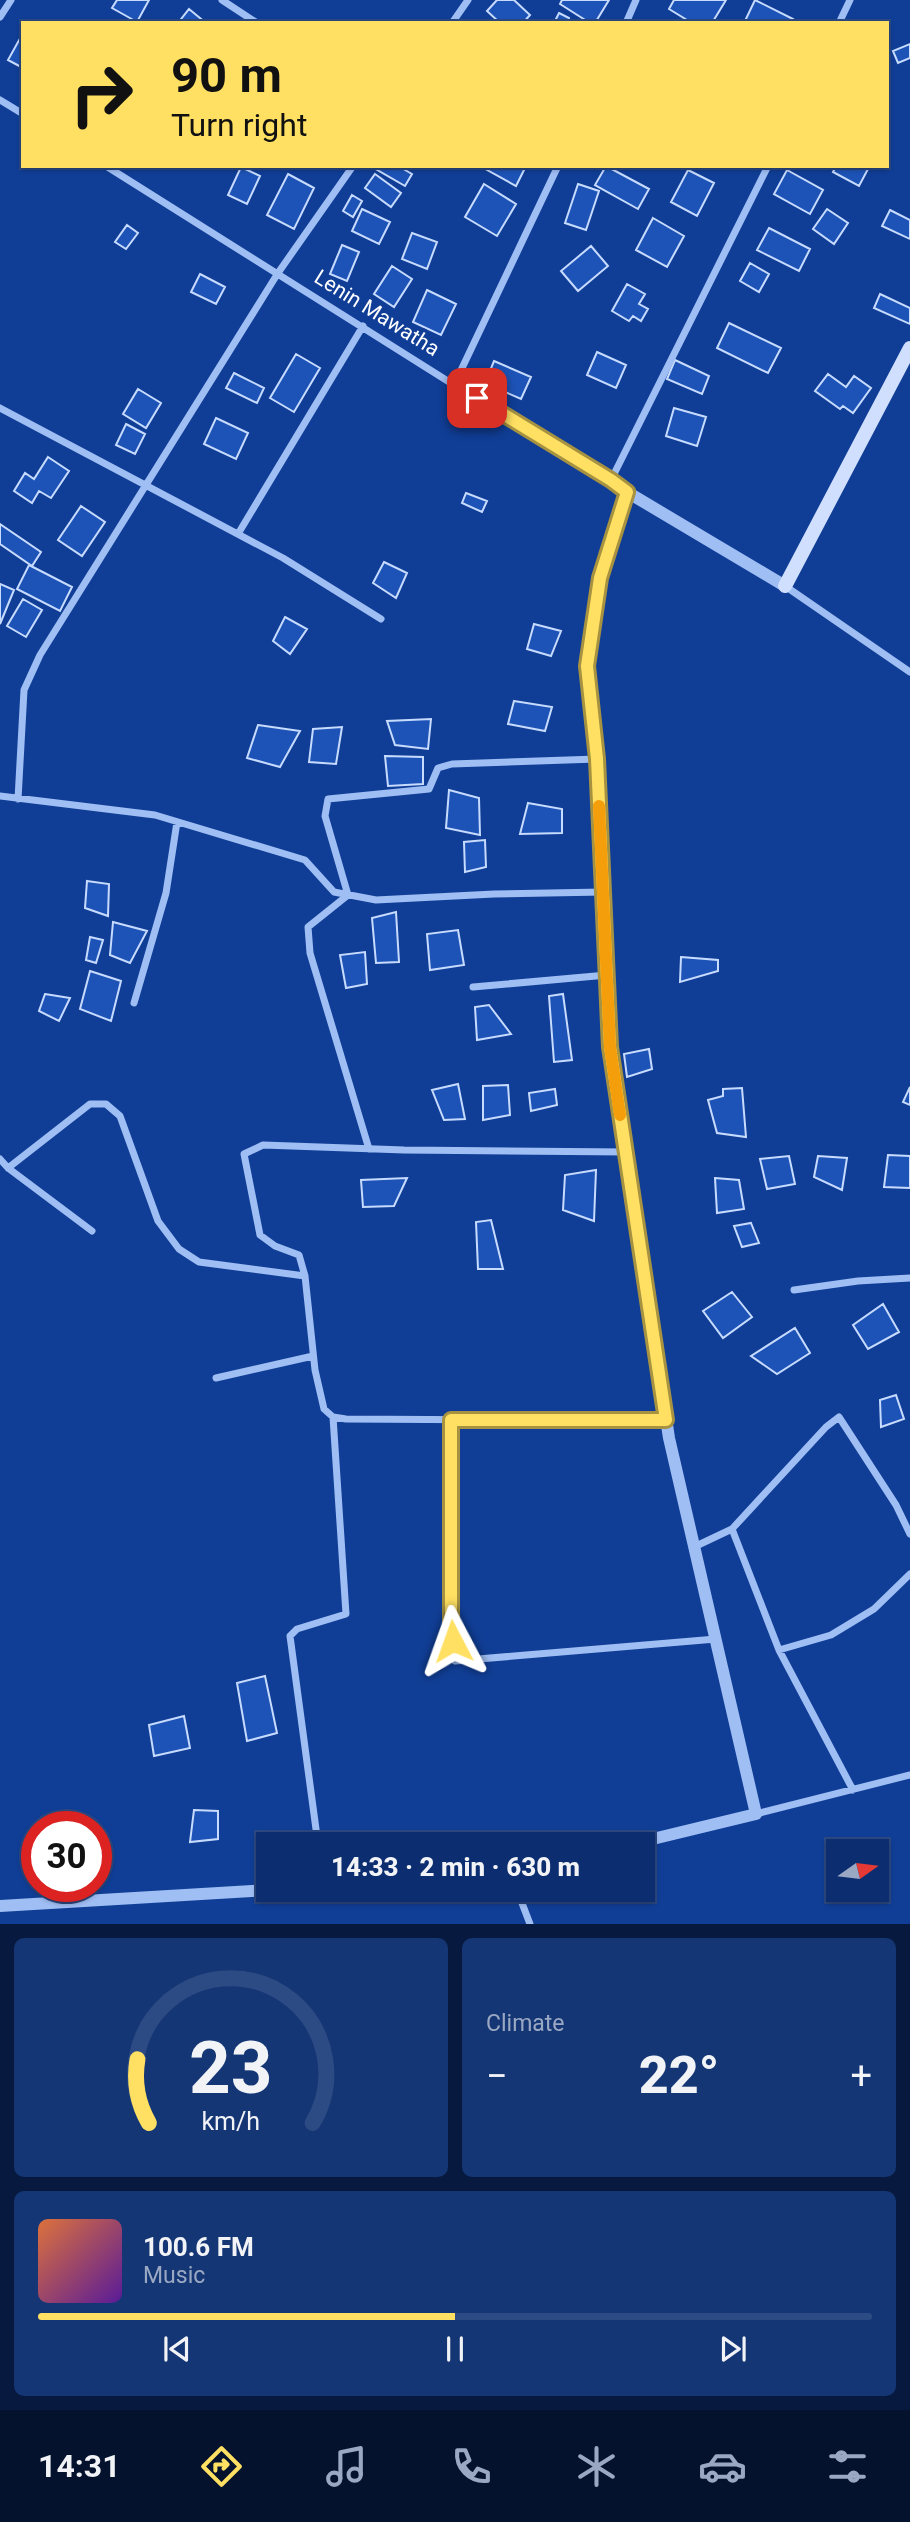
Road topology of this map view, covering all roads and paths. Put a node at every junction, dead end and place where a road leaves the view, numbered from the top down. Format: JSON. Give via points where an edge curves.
{"nodes":[{"id":1,"x":11,"y":0,"type":"edge"},
{"id":2,"x":222,"y":0,"type":"edge"},
{"id":3,"x":468,"y":0,"type":"edge"},
{"id":4,"x":636,"y":0,"type":"edge"},
{"id":5,"x":850,"y":0,"type":"edge"},
{"id":6,"x":0,"y":17,"type":"edge"},
{"id":7,"x":254,"y":21,"type":"edge"},
{"id":8,"x":454,"y":21,"type":"edge"},
{"id":9,"x":627,"y":21,"type":"edge"},
{"id":10,"x":840,"y":21,"type":"edge"},
{"id":11,"x":0,"y":100,"type":"edge"},
{"id":12,"x":21,"y":113,"type":"edge"},
{"id":13,"x":109,"y":168,"type":"edge"},
{"id":14,"x":352,"y":168,"type":"edge"},
{"id":15,"x":557,"y":168,"type":"edge"},
{"id":16,"x":767,"y":168,"type":"edge"},
{"id":17,"x":278,"y":273,"type":"junction"},
{"id":18,"x":363,"y":326,"type":"junction"},
{"id":19,"x":910,"y":348,"type":"edge"},
{"id":20,"x":454,"y":385,"type":"junction"},
{"id":21,"x":0,"y":408,"type":"edge"},
{"id":22,"x":611,"y":480,"type":"junction"},
{"id":23,"x":147,"y":486,"type":"junction"},
{"id":24,"x":627,"y":492,"type":"junction"},
{"id":25,"x":238,"y":534,"type":"junction"},
{"id":26,"x":785,"y":586,"type":"junction"},
{"id":27,"x":381,"y":619,"type":"dead end"},
{"id":28,"x":910,"y":672,"type":"edge"},
{"id":29,"x":597,"y":759,"type":"junction"},
{"id":30,"x":0,"y":796,"type":"edge"},
{"id":31,"x":18,"y":799,"type":"junction"},
{"id":32,"x":177,"y":822,"type":"junction"},
{"id":33,"x":603,"y":892,"type":"junction"},
{"id":34,"x":348,"y":895,"type":"junction"},
{"id":35,"x":607,"y":975,"type":"junction"},
{"id":36,"x":472,"y":987,"type":"dead end"},
{"id":37,"x":134,"y":1003,"type":"dead end"},
{"id":38,"x":369,"y":1149,"type":"junction"},
{"id":39,"x":626,"y":1152,"type":"junction"},
{"id":40,"x":0,"y":1159,"type":"edge"},
{"id":41,"x":8,"y":1168,"type":"junction"},
{"id":42,"x":92,"y":1231,"type":"dead end"},
{"id":43,"x":305,"y":1276,"type":"junction"},
{"id":44,"x":910,"y":1278,"type":"edge"},
{"id":45,"x":794,"y":1290,"type":"dead end"},
{"id":46,"x":313,"y":1356,"type":"junction"},
{"id":47,"x":216,"y":1378,"type":"dead end"},
{"id":48,"x":333,"y":1417,"type":"junction"},
{"id":49,"x":451,"y":1420,"type":"junction"},
{"id":50,"x":666,"y":1420,"type":"junction"},
{"id":51,"x":732,"y":1529,"type":"junction"},
{"id":52,"x":910,"y":1534,"type":"edge"},
{"id":53,"x":694,"y":1547,"type":"junction"},
{"id":54,"x":910,"y":1574,"type":"edge"},
{"id":55,"x":716,"y":1639,"type":"junction"},
{"id":56,"x":779,"y":1650,"type":"junction"},
{"id":57,"x":910,"y":1775,"type":"edge"},
{"id":58,"x":853,"y":1790,"type":"junction"},
{"id":59,"x":756,"y":1814,"type":"junction"},
{"id":60,"x":316,"y":1832,"type":"edge"},
{"id":61,"x":655,"y":1838,"type":"edge"},
{"id":62,"x":256,"y":1890,"type":"edge"},
{"id":63,"x":522,"y":1902,"type":"edge"},
{"id":64,"x":0,"y":1906,"type":"edge"},
{"id":65,"x":530,"y":1923,"type":"edge"}],
"edges":[{"from":1,"to":6,"type":"street"},
{"from":2,"to":7,"type":"street"},
{"from":3,"to":8,"type":"street"},
{"from":4,"to":9,"type":"street"},
{"from":5,"to":10,"type":"street"},
{"from":11,"to":12,"type":"street"},
{"from":13,"to":17,"type":"street","name":"Lenin Mawatha"},
{"from":14,"to":17,"type":"street"},
{"from":15,"to":20,"type":"street"},
{"from":16,"to":22,"type":"street"},
{"from":17,"to":18,"type":"street","name":"Lenin Mawatha"},
{"from":17,"to":23,"type":"street"},
{"from":18,"to":20,"type":"street","name":"Lenin Mawatha"},
{"from":18,"to":25,"type":"street"},
{"from":19,"to":26,"type":"main road"},
{"from":20,"to":22,"type":"street","name":"Lenin Mawatha"},
{"from":21,"to":23,"type":"street"},
{"from":22,"to":24,"type":"street","name":"Lenin Mawatha"},
{"from":23,"to":25,"type":"street"},
{"from":23,"to":31,"type":"street","via":[[40,655],[24,690]]},
{"from":24,"to":26,"type":"street","name":"Lenin Mawatha"},
{"from":24,"to":29,"type":"street","via":[[600,578],[587,666]]},
{"from":25,"to":27,"type":"street"},
{"from":26,"to":28,"type":"street","name":"Lenin Mawatha"},
{"from":29,"to":33,"type":"street"},
{"from":29,"to":34,"type":"street","via":[[452,764],[438,768],[429,789],[328,799],[325,816]]},
{"from":30,"to":31,"type":"street"},
{"from":31,"to":32,"type":"street","via":[[155,815]]},
{"from":32,"to":34,"type":"street","via":[[304,860],[334,892]]},
{"from":32,"to":37,"type":"street","via":[[166,893]]},
{"from":33,"to":34,"type":"street","via":[[376,900]]},
{"from":33,"to":35,"type":"street"},
{"from":34,"to":38,"type":"street","via":[[308,927],[310,953]]},
{"from":35,"to":36,"type":"street"},
{"from":35,"to":39,"type":"street","via":[[610,1047]]},
{"from":38,"to":39,"type":"street"},
{"from":38,"to":43,"type":"street","via":[[263,1144],[244,1154],[260,1235],[299,1255]]},
{"from":39,"to":50,"type":"street"},
{"from":40,"to":41,"type":"street"},
{"from":41,"to":42,"type":"street"},
{"from":41,"to":43,"type":"street","via":[[90,1104],[106,1104],[120,1116],[158,1220],[179,1249],[199,1262]]},
{"from":43,"to":46,"type":"street"},
{"from":44,"to":45,"type":"street"},
{"from":46,"to":47,"type":"street"},
{"from":46,"to":48,"type":"street","via":[[324,1409]]},
{"from":48,"to":49,"type":"street"},
{"from":48,"to":60,"type":"street","via":[[346,1614],[297,1629],[290,1636]]},
{"from":49,"to":50,"type":"street"},
{"from":49,"to":55,"type":"street","via":[[451,1621],[456,1661]]},
{"from":50,"to":53,"type":"street"},
{"from":51,"to":52,"type":"street","via":[[839,1417]]},
{"from":51,"to":53,"type":"street"},
{"from":51,"to":56,"type":"street"},
{"from":53,"to":55,"type":"street"},
{"from":54,"to":56,"type":"street","via":[[874,1609],[831,1635]]},
{"from":55,"to":59,"type":"street"},
{"from":56,"to":58,"type":"street"},
{"from":57,"to":58,"type":"street"},
{"from":58,"to":59,"type":"street"},
{"from":59,"to":61,"type":"street"},
{"from":62,"to":64,"type":"street"},
{"from":63,"to":65,"type":"street"}]}
